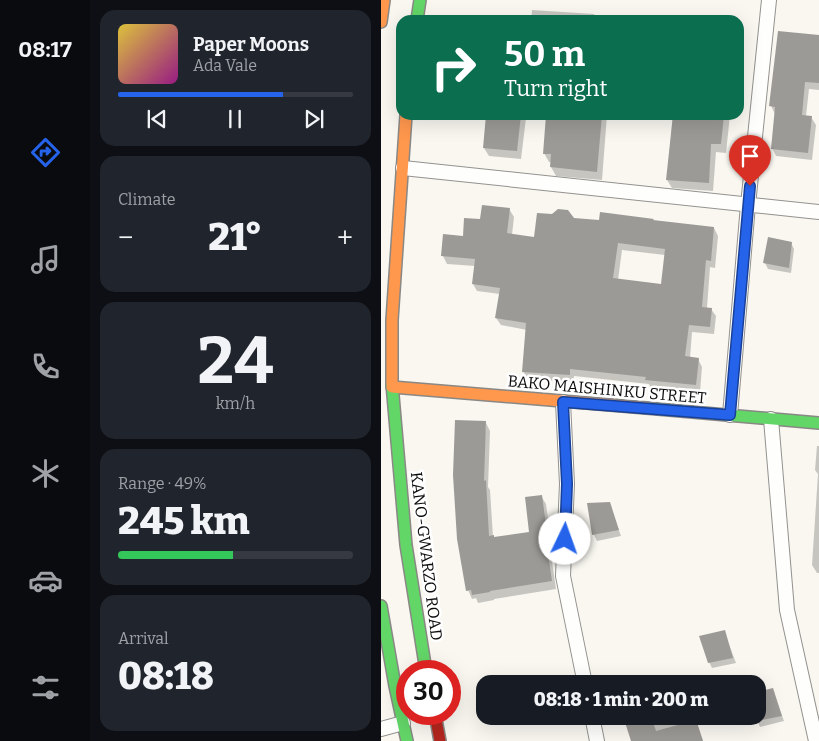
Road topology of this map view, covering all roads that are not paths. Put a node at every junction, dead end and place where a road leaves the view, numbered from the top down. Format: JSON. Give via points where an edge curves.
{"nodes":[{"id":1,"x":384,"y":0,"type":"edge"},
{"id":2,"x":420,"y":0,"type":"edge"},
{"id":3,"x":769,"y":0,"type":"edge"},
{"id":4,"x":418,"y":15,"type":"edge"},
{"id":5,"x":381,"y":22,"type":"edge"},
{"id":6,"x":406,"y":120,"type":"edge"},
{"id":7,"x":403,"y":168,"type":"junction"},
{"id":8,"x":748,"y":205,"type":"junction"},
{"id":9,"x":819,"y":212,"type":"edge"},
{"id":10,"x":392,"y":387,"type":"junction"},
{"id":11,"x":563,"y":402,"type":"junction"},
{"id":12,"x":730,"y":415,"type":"junction"},
{"id":13,"x":771,"y":419,"type":"junction"},
{"id":14,"x":819,"y":423,"type":"edge"},
{"id":15,"x":381,"y":606,"type":"edge"},
{"id":16,"x":424,"y":660,"type":"edge"},
{"id":17,"x":583,"y":675,"type":"edge"},
{"id":18,"x":396,"y":691,"type":"edge"},
{"id":19,"x":396,"y":725,"type":"edge"},
{"id":20,"x":403,"y":725,"type":"edge"},
{"id":21,"x":437,"y":725,"type":"edge"},
{"id":22,"x":594,"y":725,"type":"edge"},
{"id":23,"x":381,"y":729,"type":"edge"},
{"id":24,"x":407,"y":741,"type":"edge"},
{"id":25,"x":440,"y":741,"type":"edge"},
{"id":26,"x":597,"y":741,"type":"edge"},
{"id":27,"x":816,"y":741,"type":"edge"}],
"edges":[{"from":1,"to":5,"type":"main road"},
{"from":2,"to":4,"type":"main road"},
{"from":3,"to":8,"type":"street"},
{"from":6,"to":7,"type":"main road","name":"KANO-GWARZO ROAD"},
{"from":7,"to":8,"type":"street"},
{"from":7,"to":10,"type":"main road","name":"KANO-GWARZO ROAD","via":[[392,320]]},
{"from":8,"to":9,"type":"street"},
{"from":8,"to":12,"type":"street"},
{"from":10,"to":11,"type":"main road","name":"BAKO MAISHINKU STREET"},
{"from":10,"to":16,"type":"main road","name":"KANO-GWARZO ROAD","via":[[406,545]]},
{"from":11,"to":12,"type":"main road","name":"BAKO MAISHINKU STREET"},
{"from":11,"to":17,"type":"street","via":[[567,484],[563,576]]},
{"from":12,"to":13,"type":"main road","name":"BAKO MAISHINKU STREET"},
{"from":13,"to":14,"type":"main road","name":"BAKO MAISHINKU STREET"},
{"from":13,"to":27,"type":"street","via":[[787,610]]},
{"from":15,"to":18,"type":"main road"},
{"from":19,"to":23,"type":"street"},
{"from":20,"to":24,"type":"main road"},
{"from":21,"to":25,"type":"main road"},
{"from":22,"to":26,"type":"street"}]}
